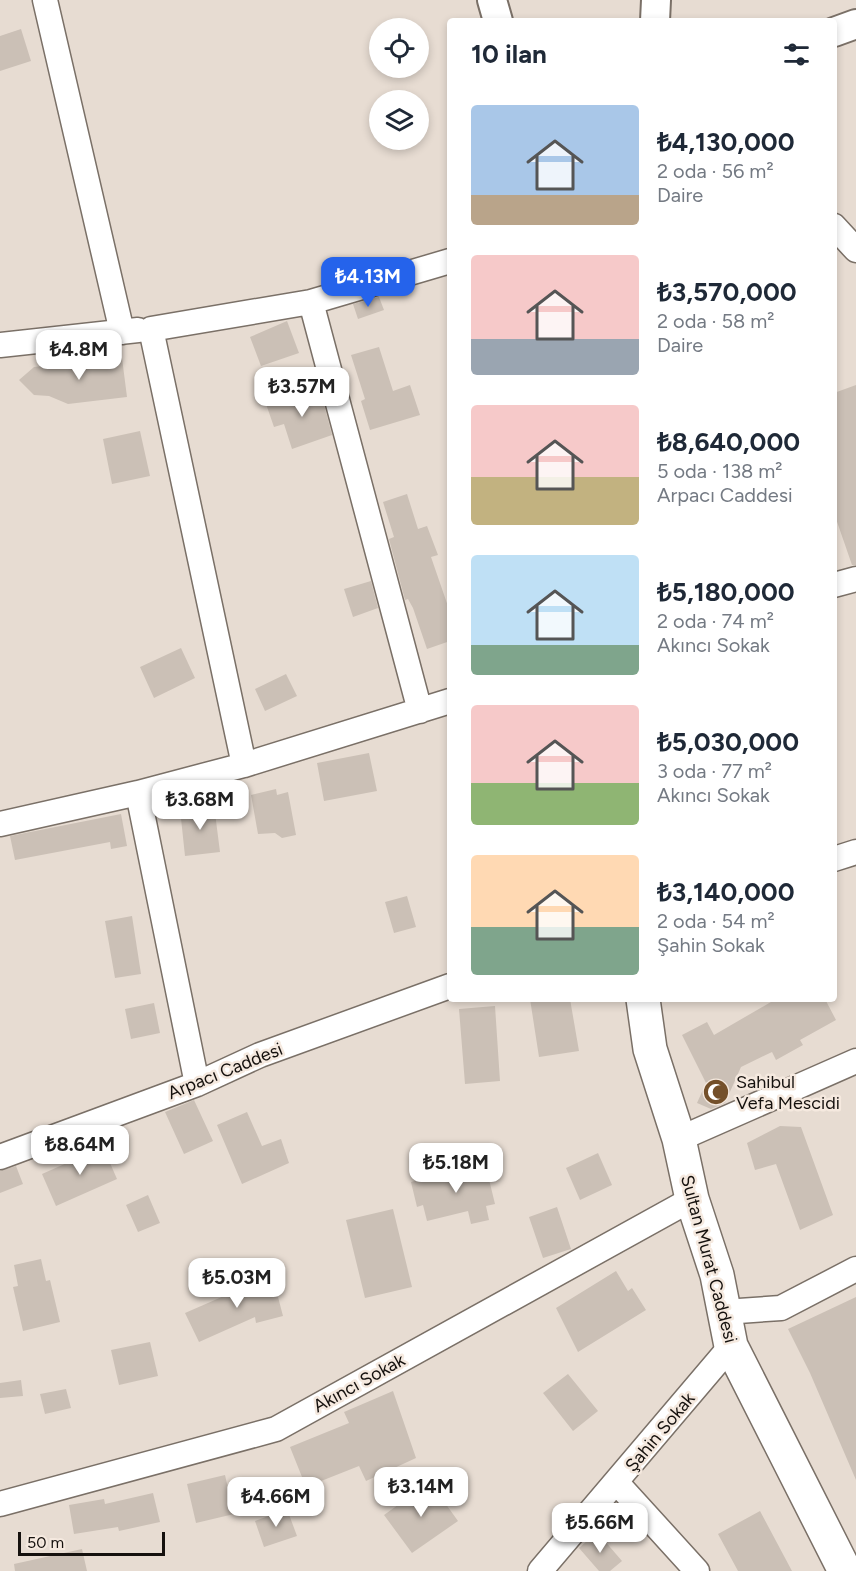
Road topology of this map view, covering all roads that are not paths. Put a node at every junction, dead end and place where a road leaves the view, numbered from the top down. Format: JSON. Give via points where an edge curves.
{"nodes":[{"id":1,"x":45,"y":0,"type":"edge"},
{"id":2,"x":492,"y":0,"type":"edge"},
{"id":3,"x":656,"y":0,"type":"edge"},
{"id":4,"x":497,"y":18,"type":"edge"},
{"id":5,"x":655,"y":18,"type":"edge"},
{"id":6,"x":856,"y":24,"type":"edge"},
{"id":7,"x":837,"y":31,"type":"edge"},
{"id":8,"x":837,"y":229,"type":"edge"},
{"id":9,"x":856,"y":250,"type":"edge"},
{"id":10,"x":447,"y":262,"type":"edge"},
{"id":11,"x":311,"y":302,"type":"junction"},
{"id":12,"x":151,"y":329,"type":"junction"},
{"id":13,"x":122,"y":332,"type":"junction"},
{"id":14,"x":0,"y":345,"type":"edge"},
{"id":15,"x":856,"y":579,"type":"edge"},
{"id":16,"x":837,"y":584,"type":"edge"},
{"id":17,"x":447,"y":702,"type":"edge"},
{"id":18,"x":420,"y":711,"type":"junction"},
{"id":19,"x":244,"y":765,"type":"junction"},
{"id":20,"x":138,"y":793,"type":"junction"},
{"id":21,"x":0,"y":824,"type":"edge"},
{"id":22,"x":856,"y":852,"type":"edge"},
{"id":23,"x":837,"y":858,"type":"edge"},
{"id":24,"x":447,"y":987,"type":"edge"},
{"id":25,"x":643,"y":1002,"type":"edge"},
{"id":26,"x":856,"y":1061,"type":"edge"},
{"id":27,"x":197,"y":1084,"type":"junction"},
{"id":28,"x":679,"y":1139,"type":"junction"},
{"id":29,"x":0,"y":1157,"type":"edge"},
{"id":30,"x":692,"y":1199,"type":"junction"},
{"id":31,"x":856,"y":1269,"type":"edge"},
{"id":32,"x":724,"y":1312,"type":"junction"},
{"id":33,"x":731,"y":1346,"type":"junction"},
{"id":34,"x":617,"y":1483,"type":"junction"},
{"id":35,"x":0,"y":1504,"type":"edge"},
{"id":36,"x":540,"y":1571,"type":"edge"},
{"id":37,"x":697,"y":1571,"type":"edge"},
{"id":38,"x":845,"y":1571,"type":"edge"}],
"edges":[{"from":1,"to":13,"type":"street"},
{"from":2,"to":4,"type":"street"},
{"from":3,"to":5,"type":"street"},
{"from":6,"to":7,"type":"street"},
{"from":8,"to":9,"type":"street"},
{"from":10,"to":11,"type":"street"},
{"from":11,"to":12,"type":"street"},
{"from":11,"to":18,"type":"street"},
{"from":12,"to":13,"type":"street"},
{"from":12,"to":19,"type":"street"},
{"from":13,"to":14,"type":"street"},
{"from":15,"to":16,"type":"street"},
{"from":17,"to":18,"type":"street"},
{"from":18,"to":19,"type":"street"},
{"from":19,"to":20,"type":"street"},
{"from":20,"to":21,"type":"street"},
{"from":20,"to":27,"type":"street"},
{"from":22,"to":23,"type":"street"},
{"from":24,"to":27,"type":"street","name":"Arpacı Caddesi","via":[[260,1055]]},
{"from":25,"to":28,"type":"main road","name":"Sultan Murat Caddesi","via":[[650,1049]]},
{"from":26,"to":28,"type":"street"},
{"from":27,"to":29,"type":"street","name":"Arpacı Caddesi"},
{"from":28,"to":30,"type":"main road","name":"Sultan Murat Caddesi"},
{"from":30,"to":32,"type":"main road","name":"Sultan Murat Caddesi","via":[[717,1275]]},
{"from":30,"to":35,"type":"street","name":"Akıncı Sokak","via":[[276,1429]]},
{"from":31,"to":32,"type":"street","via":[[781,1308]]},
{"from":32,"to":33,"type":"main road","name":"Sultan Murat Caddesi"},
{"from":33,"to":34,"type":"street","name":"Şahin Sokak"},
{"from":33,"to":38,"type":"main road","name":"Sultan Murat Caddesi"},
{"from":34,"to":36,"type":"street","name":"Şahin Sokak"},
{"from":34,"to":37,"type":"street"}]}
